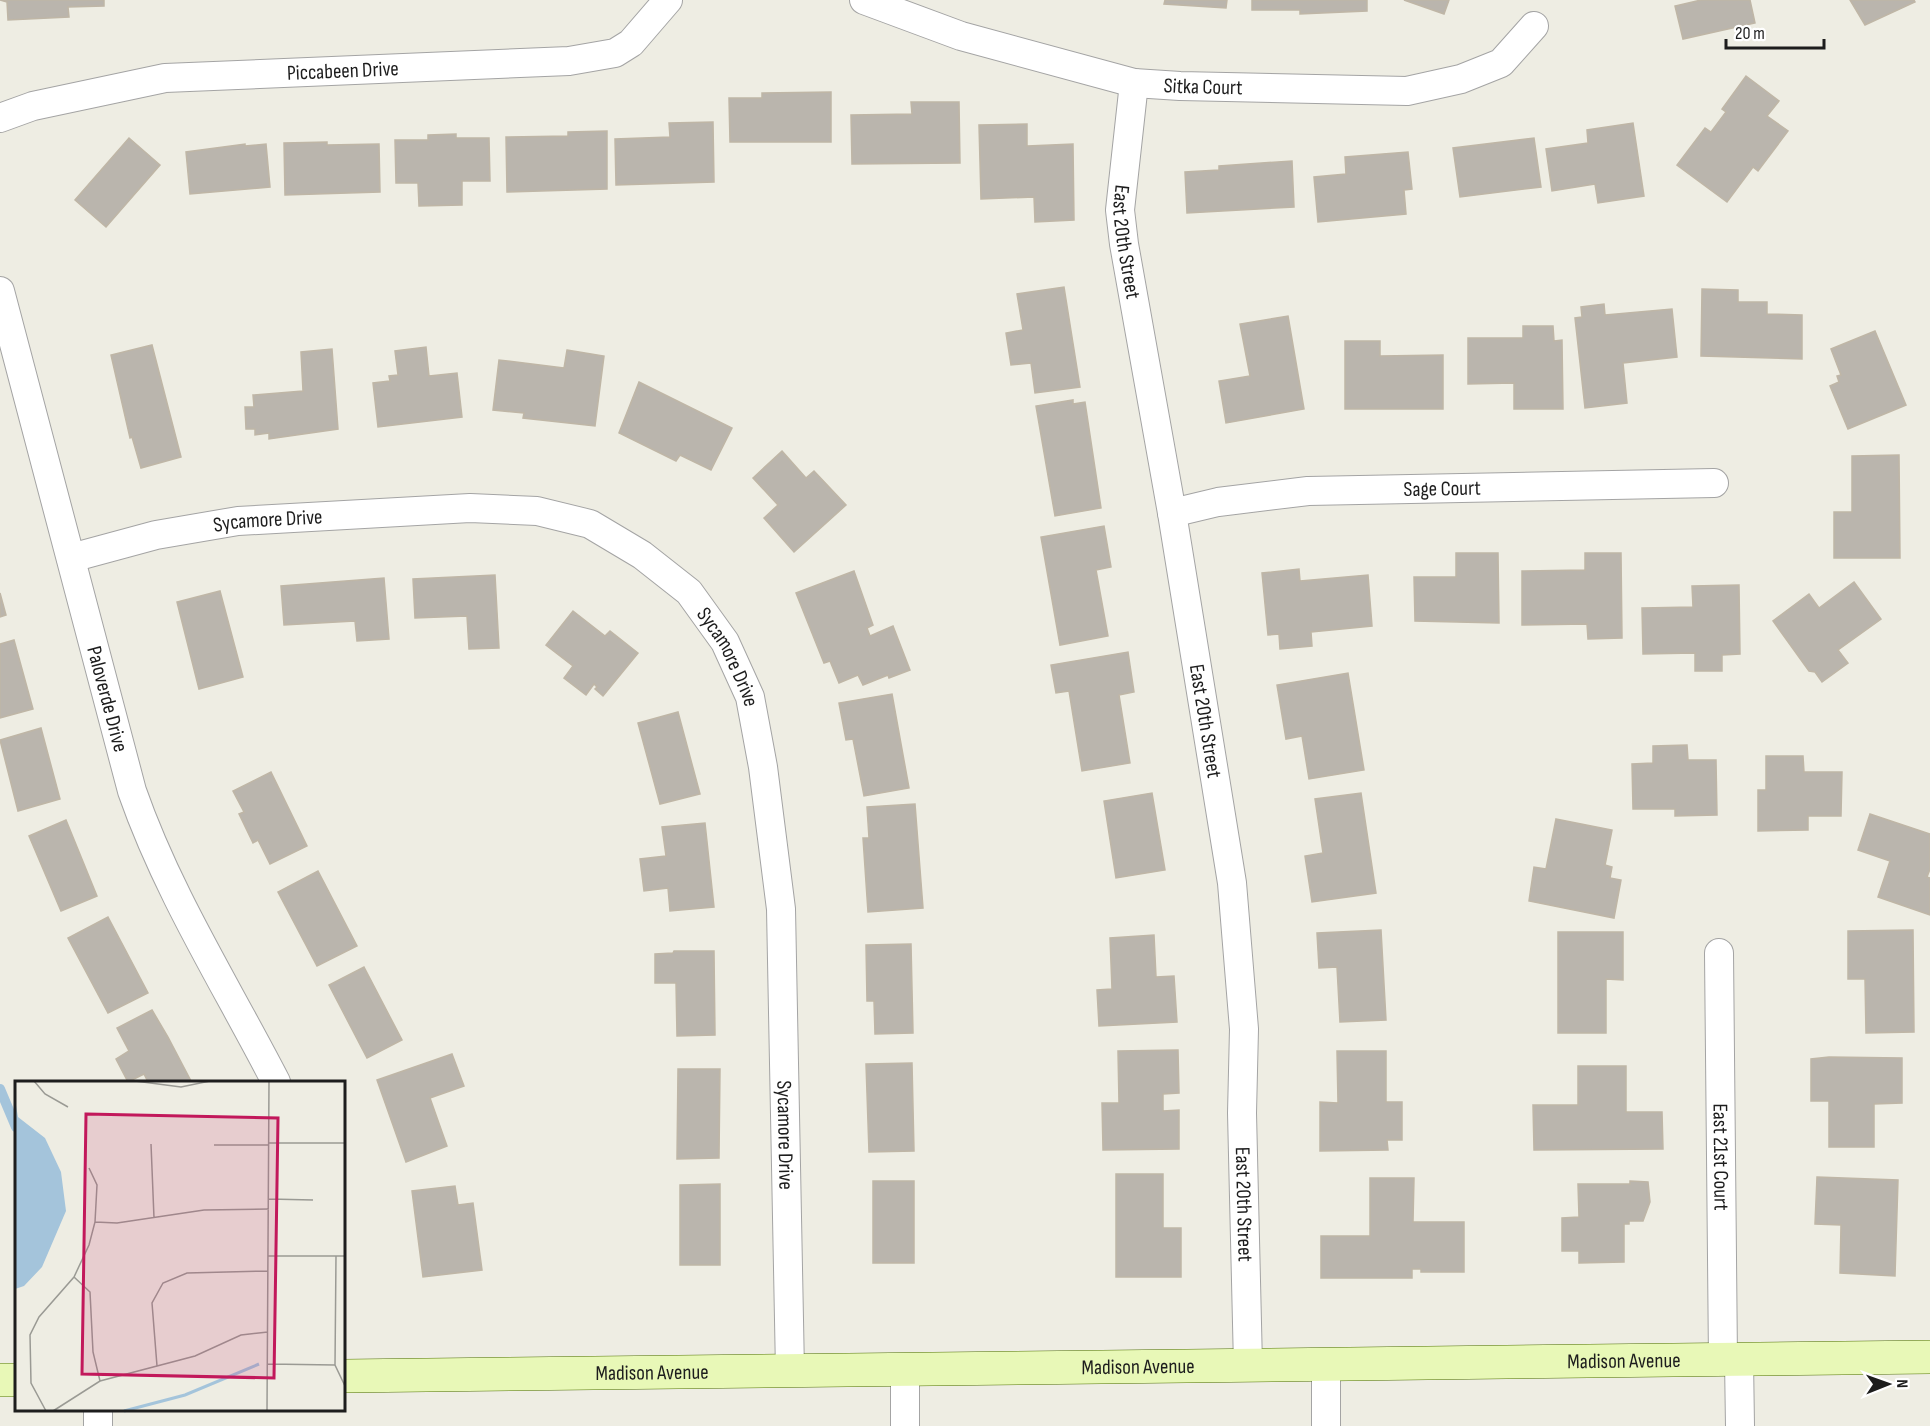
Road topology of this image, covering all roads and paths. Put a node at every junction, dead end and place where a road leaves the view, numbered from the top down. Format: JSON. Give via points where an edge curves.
{"nodes":[{"id":1,"x":668,"y":0,"type":"edge"},
{"id":2,"x":864,"y":0,"type":"edge"},
{"id":3,"x":1534,"y":26,"type":"dead end"},
{"id":4,"x":1134,"y":83,"type":"junction"},
{"id":5,"x":0,"y":118,"type":"edge"},
{"id":6,"x":0,"y":291,"type":"edge"},
{"id":7,"x":1714,"y":483,"type":"dead end"},
{"id":8,"x":1172,"y":513,"type":"junction"},
{"id":9,"x":71,"y":558,"type":"junction"},
{"id":10,"x":1719,"y":953,"type":"dead end"},
{"id":11,"x":275,"y":1081,"type":"edge"},
{"id":12,"x":1930,"y":1357,"type":"edge"},
{"id":13,"x":1731,"y":1360,"type":"junction"},
{"id":14,"x":1248,"y":1365,"type":"junction"},
{"id":15,"x":1326,"y":1365,"type":"junction"},
{"id":16,"x":905,"y":1370,"type":"junction"},
{"id":17,"x":790,"y":1371,"type":"junction"},
{"id":18,"x":345,"y":1376,"type":"edge"},
{"id":19,"x":905,"y":1426,"type":"edge"},
{"id":20,"x":1326,"y":1426,"type":"edge"},
{"id":21,"x":1740,"y":1426,"type":"edge"}],
"edges":[{"from":1,"to":5,"type":"street","name":"Piccabeen Drive","via":[[631,43],[615,53],[569,61],[165,78],[33,106]]},
{"from":2,"to":4,"type":"street","name":"Sitka Court","via":[[961,36]]},
{"from":3,"to":4,"type":"street","name":"Sitka Court","via":[[1501,63],[1461,79],[1407,91]]},
{"from":4,"to":8,"type":"street","name":"East 20th Street","via":[[1120,210]]},
{"from":6,"to":9,"type":"street","name":"Paloverde Drive"},
{"from":7,"to":8,"type":"street","name":"Sage Court","via":[[1308,491],[1218,502]]},
{"from":8,"to":14,"type":"street","name":"East 20th Street","via":[[1232,883],[1244,1029]]},
{"from":9,"to":11,"type":"street","name":"Paloverde Drive","via":[[97,667],[149,840],[172,891]]},
{"from":9,"to":17,"type":"street","name":"Sycamore Drive","via":[[156,535],[238,521],[470,508],[537,511],[590,524],[642,555],[689,592],[725,642],[750,697],[768,803],[781,909]]},
{"from":10,"to":13,"type":"street","name":"East 21st Court"},
{"from":12,"to":13,"type":"main road","name":"Madison Avenue"},
{"from":13,"to":15,"type":"main road","name":"Madison Avenue"},
{"from":13,"to":21,"type":"street","name":"East 21st Court"},
{"from":14,"to":15,"type":"main road","name":"Madison Avenue"},
{"from":14,"to":16,"type":"main road","name":"Madison Avenue"},
{"from":15,"to":20,"type":"street"},
{"from":16,"to":17,"type":"main road","name":"Madison Avenue"},
{"from":16,"to":19,"type":"street"},
{"from":17,"to":18,"type":"main road","name":"Madison Avenue"}]}
